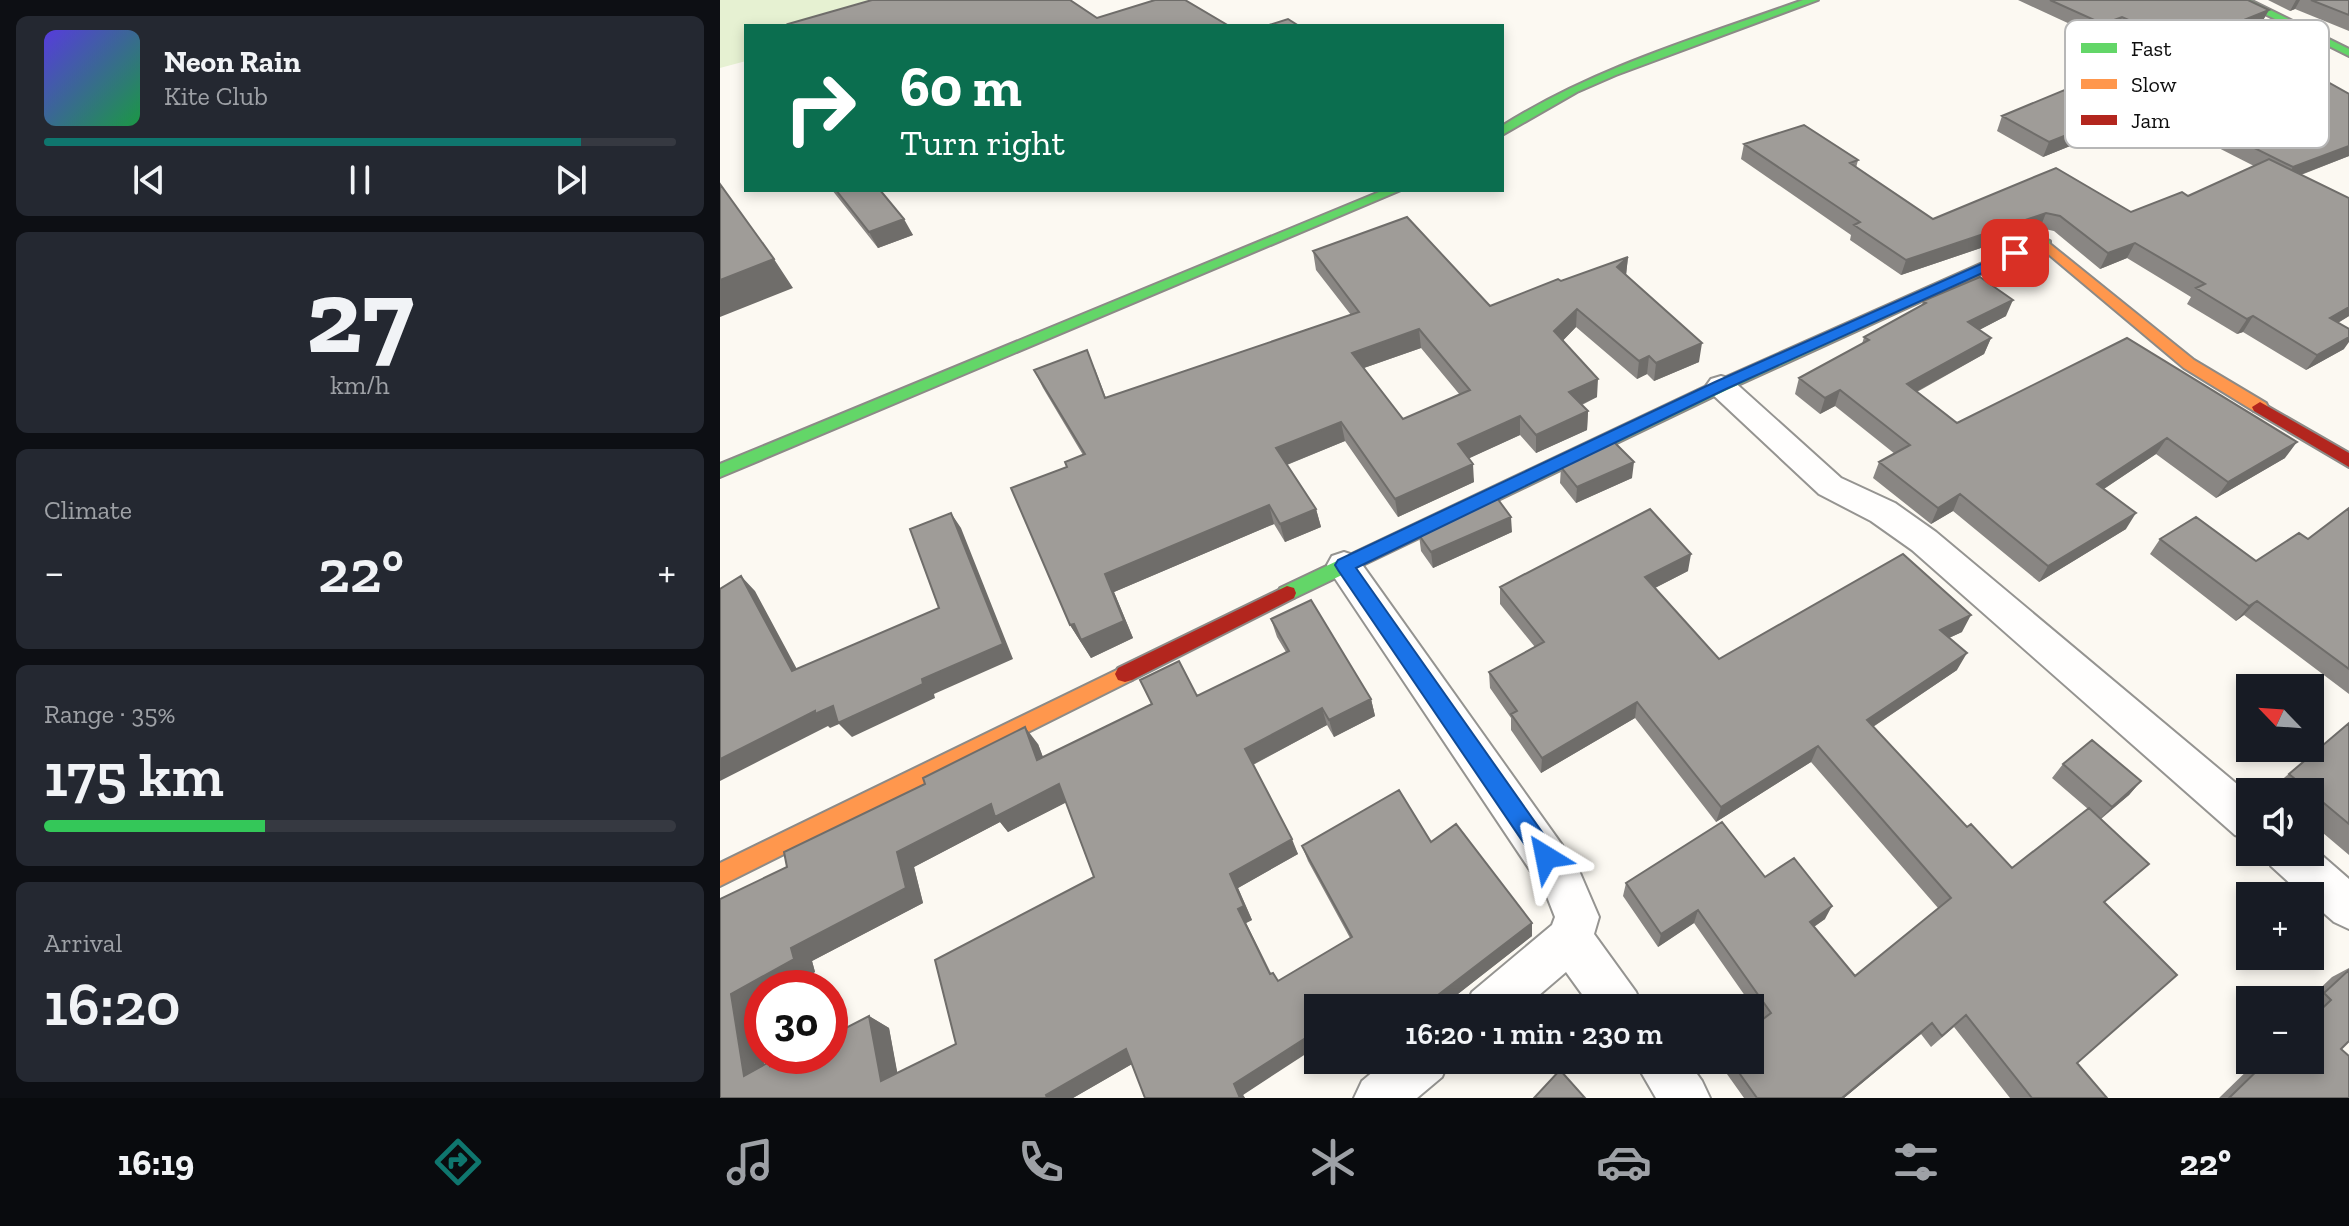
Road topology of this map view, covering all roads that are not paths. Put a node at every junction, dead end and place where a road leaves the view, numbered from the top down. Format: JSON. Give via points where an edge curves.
{"nodes":[{"id":1,"x":1813,"y":0,"type":"edge"},
{"id":2,"x":2242,"y":0,"type":"edge"},
{"id":3,"x":2282,"y":20,"type":"edge"},
{"id":4,"x":2329,"y":43,"type":"edge"},
{"id":5,"x":2349,"y":53,"type":"edge"},
{"id":6,"x":1504,"y":130,"type":"edge"},
{"id":7,"x":1390,"y":192,"type":"edge"},
{"id":8,"x":1721,"y":386,"type":"junction"},
{"id":9,"x":2349,"y":461,"type":"edge"},
{"id":10,"x":720,"y":471,"type":"edge"},
{"id":11,"x":1344,"y":565,"type":"junction"},
{"id":12,"x":2236,"y":809,"type":"edge"},
{"id":13,"x":2302,"y":866,"type":"edge"},
{"id":14,"x":720,"y":875,"type":"edge"},
{"id":15,"x":2349,"y":907,"type":"edge"},
{"id":16,"x":1570,"y":939,"type":"junction"},
{"id":17,"x":1505,"y":994,"type":"edge"},
{"id":18,"x":1610,"y":994,"type":"edge"},
{"id":19,"x":1408,"y":1074,"type":"edge"},
{"id":20,"x":1668,"y":1074,"type":"edge"},
{"id":21,"x":1379,"y":1098,"type":"edge"},
{"id":22,"x":1685,"y":1098,"type":"edge"}],
"edges":[{"from":1,"to":6,"type":"street","via":[[1600,78],[1539,105]]},
{"from":2,"to":3,"type":"street"},
{"from":4,"to":5,"type":"street"},
{"from":7,"to":10,"type":"street"},
{"from":8,"to":9,"type":"street","via":[[2041,241],[2189,364]]},
{"from":8,"to":11,"type":"street"},
{"from":8,"to":12,"type":"street","via":[[1830,486],[1883,512],[1924,541]]},
{"from":11,"to":14,"type":"street"},
{"from":11,"to":16,"type":"street","via":[[1562,881],[1577,917]]},
{"from":13,"to":15,"type":"street"},
{"from":16,"to":17,"type":"street"},
{"from":16,"to":18,"type":"street"},
{"from":19,"to":21,"type":"street"},
{"from":20,"to":22,"type":"street"}]}
